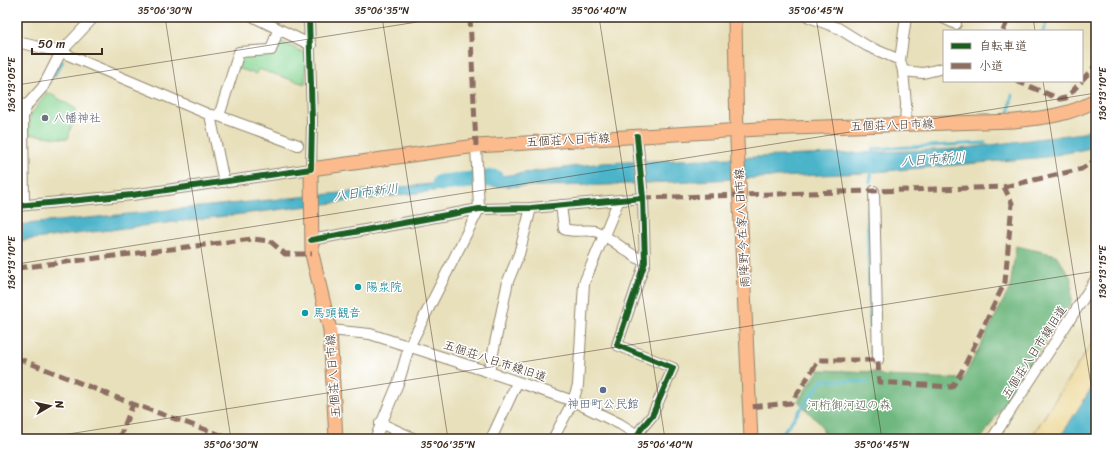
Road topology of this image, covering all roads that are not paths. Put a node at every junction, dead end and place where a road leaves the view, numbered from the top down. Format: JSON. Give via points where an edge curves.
{"nodes":[{"id":1,"x":94,"y":17,"type":"edge"},
{"id":2,"x":254,"y":17,"type":"edge"},
{"id":3,"x":309,"y":17,"type":"edge"},
{"id":4,"x":735,"y":17,"type":"edge"},
{"id":5,"x":809,"y":17,"type":"edge"},
{"id":6,"x":813,"y":17,"type":"edge"},
{"id":7,"x":906,"y":17,"type":"edge"},
{"id":8,"x":941,"y":17,"type":"edge"},
{"id":9,"x":824,"y":19,"type":"edge"},
{"id":10,"x":956,"y":24,"type":"dead end"},
{"id":11,"x":278,"y":30,"type":"junction"},
{"id":12,"x":17,"y":42,"type":"edge"},
{"id":13,"x":311,"y":45,"type":"junction"},
{"id":14,"x":61,"y":52,"type":"junction"},
{"id":15,"x":900,"y":60,"type":"junction"},
{"id":16,"x":943,"y":68,"type":"edge"},
{"id":17,"x":903,"y":71,"type":"junction"},
{"id":18,"x":1096,"y":100,"type":"edge"},
{"id":19,"x":22,"y":104,"type":"edge"},
{"id":20,"x":215,"y":115,"type":"junction"},
{"id":21,"x":905,"y":125,"type":"junction"},
{"id":22,"x":636,"y":136,"type":"junction"},
{"id":23,"x":737,"y":136,"type":"junction"},
{"id":24,"x":298,"y":145,"type":"dead end"},
{"id":25,"x":476,"y":146,"type":"junction"},
{"id":26,"x":311,"y":169,"type":"junction"},
{"id":27,"x":224,"y":182,"type":"junction"},
{"id":28,"x":874,"y":191,"type":"dead end"},
{"id":29,"x":643,"y":198,"type":"junction"},
{"id":30,"x":618,"y":202,"type":"junction"},
{"id":31,"x":561,"y":205,"type":"junction"},
{"id":32,"x":21,"y":206,"type":"edge"},
{"id":33,"x":531,"y":208,"type":"junction"},
{"id":34,"x":479,"y":209,"type":"junction"},
{"id":35,"x":603,"y":236,"type":"junction"},
{"id":36,"x":311,"y":240,"type":"junction"},
{"id":37,"x":645,"y":262,"type":"junction"},
{"id":38,"x":1096,"y":279,"type":"edge"},
{"id":39,"x":330,"y":330,"type":"junction"},
{"id":40,"x":409,"y":347,"type":"junction"},
{"id":41,"x":878,"y":360,"type":"dead end"},
{"id":42,"x":490,"y":372,"type":"junction"},
{"id":43,"x":517,"y":383,"type":"junction"},
{"id":44,"x":573,"y":401,"type":"junction"},
{"id":45,"x":380,"y":423,"type":"junction"},
{"id":46,"x":639,"y":438,"type":"edge"},
{"id":47,"x":336,"y":439,"type":"edge"},
{"id":48,"x":375,"y":439,"type":"edge"},
{"id":49,"x":415,"y":439,"type":"edge"},
{"id":50,"x":491,"y":439,"type":"edge"},
{"id":51,"x":553,"y":439,"type":"edge"},
{"id":52,"x":751,"y":439,"type":"edge"},
{"id":53,"x":992,"y":439,"type":"edge"}],
"edges":[{"from":1,"to":14,"type":"street"},
{"from":2,"to":11,"type":"street"},
{"from":3,"to":13,"type":"street"},
{"from":4,"to":23,"type":"main road","name":"雨降野今在家八日市線"},
{"from":5,"to":6,"type":"street"},
{"from":6,"to":9,"type":"street"},
{"from":7,"to":15,"type":"street"},
{"from":8,"to":10,"type":"street"},
{"from":9,"to":15,"type":"street","via":[[867,46]]},
{"from":11,"to":13,"type":"street"},
{"from":11,"to":20,"type":"street","via":[[271,50],[239,52]]},
{"from":12,"to":14,"type":"street"},
{"from":13,"to":26,"type":"street"},
{"from":14,"to":19,"type":"street","via":[[43,87]]},
{"from":14,"to":20,"type":"street"},
{"from":15,"to":17,"type":"street"},
{"from":16,"to":17,"type":"street","via":[[923,73]]},
{"from":17,"to":21,"type":"street"},
{"from":18,"to":21,"type":"main road","name":"五個荘八日市線","via":[[1070,112],[1042,118]]},
{"from":19,"to":32,"type":"street"},
{"from":20,"to":24,"type":"street"},
{"from":20,"to":27,"type":"street"},
{"from":21,"to":23,"type":"main road","name":"五個荘八日市線"},
{"from":22,"to":23,"type":"main road","name":"五個荘八日市線"},
{"from":22,"to":25,"type":"main road","name":"五個荘八日市線"},
{"from":22,"to":29,"type":"street"},
{"from":23,"to":52,"type":"main road","name":"雨降野今在家八日市線"},
{"from":25,"to":26,"type":"main road","name":"五個荘八日市線"},
{"from":25,"to":34,"type":"street"},
{"from":26,"to":27,"type":"street"},
{"from":26,"to":36,"type":"main road","name":"五個荘八日市線"},
{"from":27,"to":32,"type":"street"},
{"from":28,"to":41,"type":"street"},
{"from":29,"to":30,"type":"street"},
{"from":29,"to":37,"type":"street"},
{"from":30,"to":31,"type":"street"},
{"from":30,"to":35,"type":"street"},
{"from":31,"to":33,"type":"street"},
{"from":31,"to":35,"type":"street","via":[[564,229],[572,232],[596,231]]},
{"from":33,"to":34,"type":"street"},
{"from":33,"to":42,"type":"street","via":[[519,254],[508,281]]},
{"from":34,"to":36,"type":"street"},
{"from":34,"to":40,"type":"street"},
{"from":35,"to":37,"type":"street"},
{"from":35,"to":44,"type":"street","via":[[584,283],[578,385]]},
{"from":36,"to":39,"type":"main road","name":"五個荘八日市線","via":[[323,307]]},
{"from":37,"to":46,"type":"street","via":[[618,345],[673,368],[652,416]]},
{"from":38,"to":53,"type":"street","name":"五個荘八日市線旧道"},
{"from":39,"to":40,"type":"street","name":"五個荘八日市線旧道","via":[[370,334]]},
{"from":39,"to":47,"type":"main road","name":"五個荘八日市線"},
{"from":40,"to":42,"type":"street","name":"五個荘八日市線旧道"},
{"from":40,"to":45,"type":"street","via":[[400,381]]},
{"from":42,"to":43,"type":"street","name":"五個荘八日市線旧道"},
{"from":43,"to":44,"type":"street","name":"五個荘八日市線旧道"},
{"from":43,"to":50,"type":"street"},
{"from":44,"to":46,"type":"street","name":"五個荘八日市線旧道"},
{"from":44,"to":51,"type":"street"},
{"from":45,"to":48,"type":"street"},
{"from":45,"to":49,"type":"street"}]}
